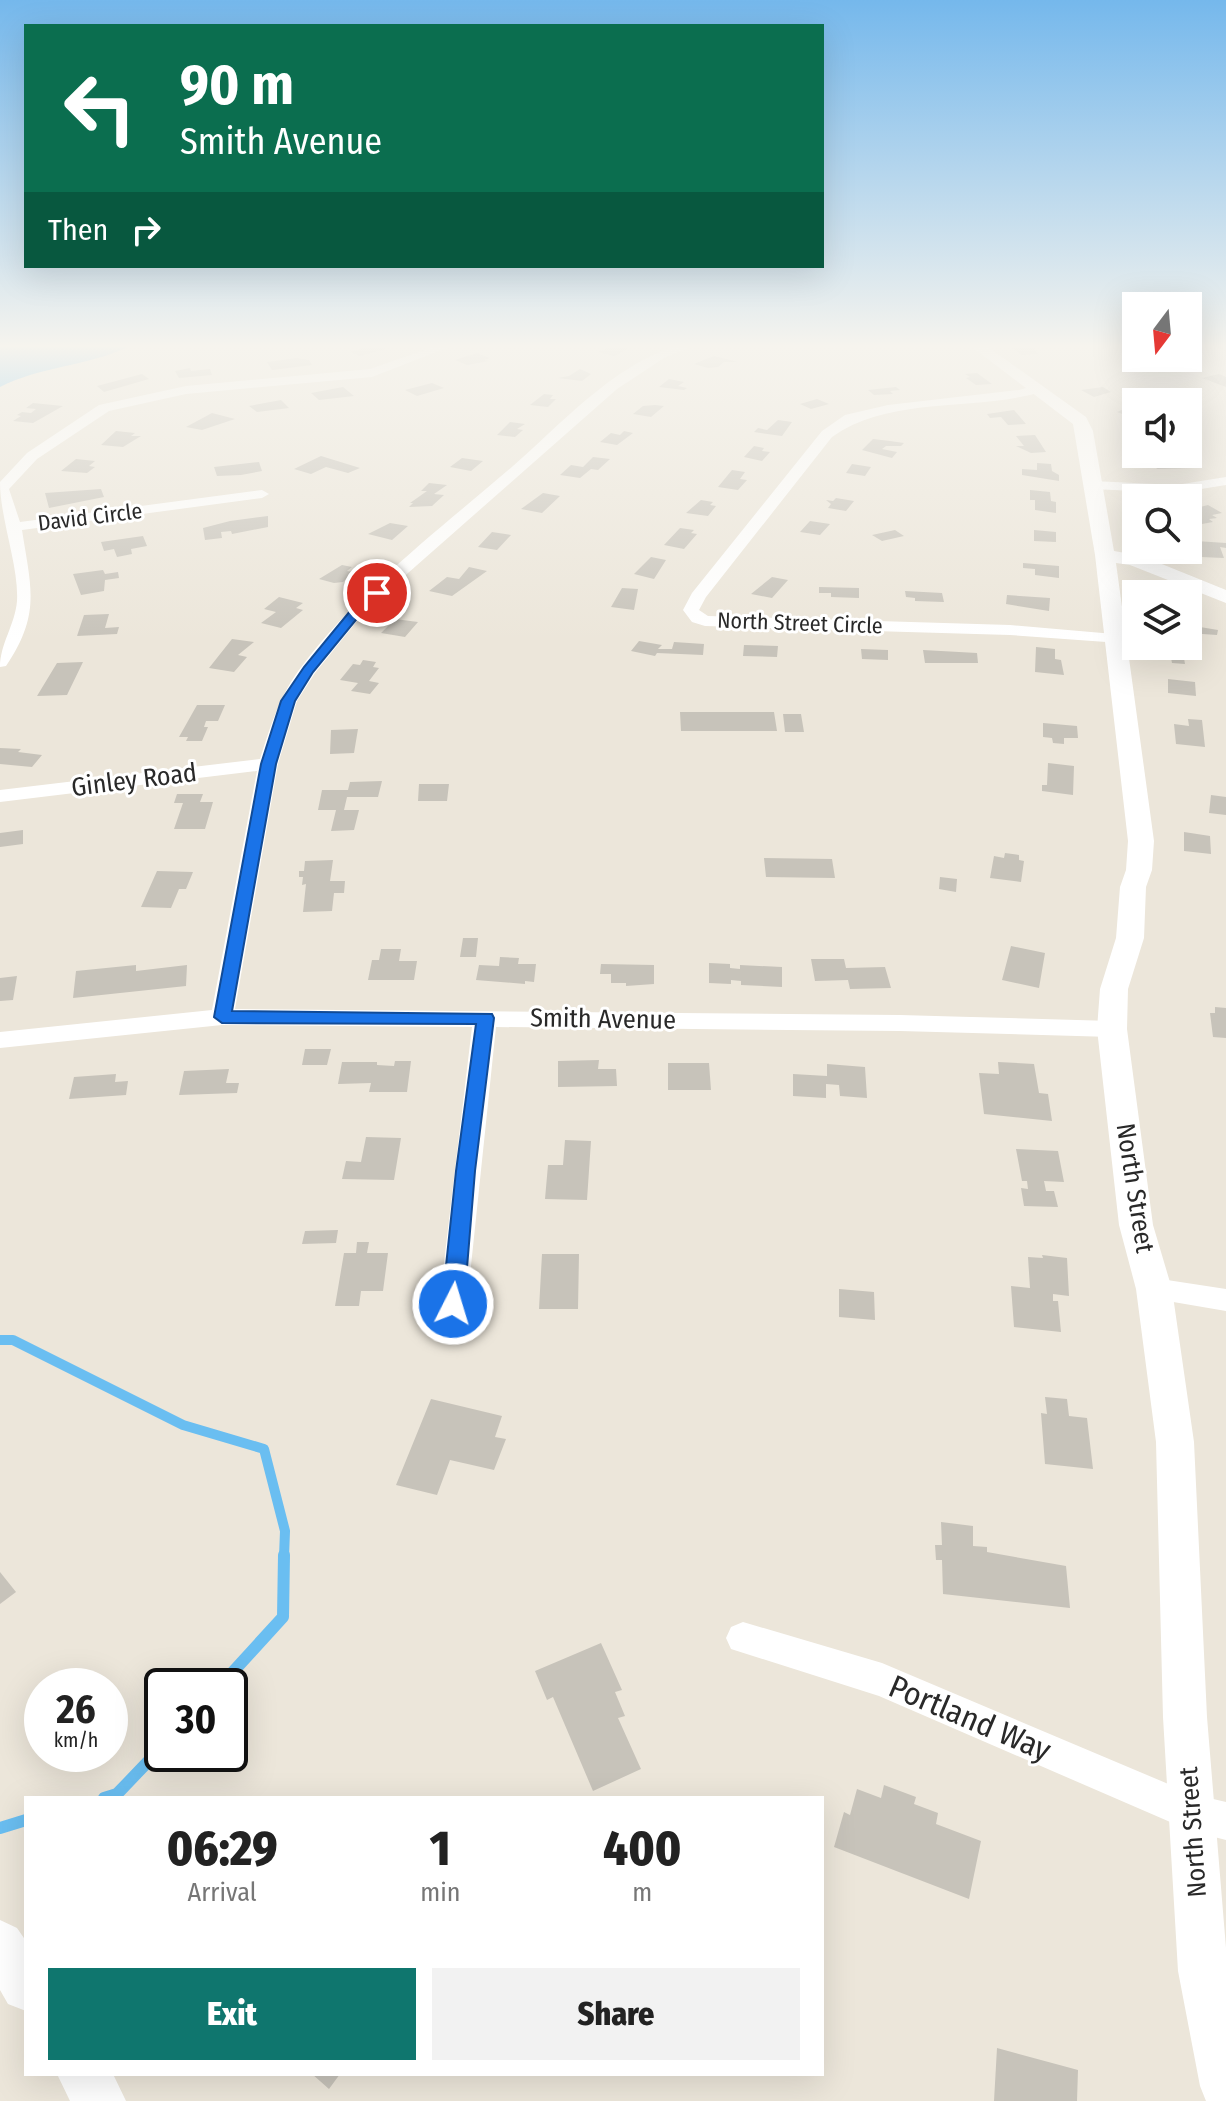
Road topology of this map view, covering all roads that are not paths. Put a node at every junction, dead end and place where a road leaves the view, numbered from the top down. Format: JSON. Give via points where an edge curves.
{"nodes":[{"id":1,"x":48,"y":445,"type":"edge"},
{"id":2,"x":545,"y":445,"type":"edge"},
{"id":3,"x":818,"y":445,"type":"edge"},
{"id":4,"x":1085,"y":445,"type":"edge"},
{"id":5,"x":1226,"y":481,"type":"edge"},
{"id":6,"x":1093,"y":485,"type":"junction"},
{"id":7,"x":262,"y":494,"type":"dead end"},
{"id":8,"x":14,"y":527,"type":"junction"},
{"id":9,"x":1105,"y":555,"type":"junction"},
{"id":10,"x":1226,"y":597,"type":"edge"},
{"id":11,"x":1114,"y":639,"type":"junction"},
{"id":12,"x":0,"y":662,"type":"edge"},
{"id":13,"x":268,"y":764,"type":"junction"},
{"id":14,"x":0,"y":796,"type":"edge"},
{"id":15,"x":222,"y":1017,"type":"junction"},
{"id":16,"x":485,"y":1018,"type":"junction"},
{"id":17,"x":1112,"y":1029,"type":"junction"},
{"id":18,"x":0,"y":1040,"type":"edge"},
{"id":19,"x":1154,"y":1289,"type":"junction"},
{"id":20,"x":1226,"y":1300,"type":"edge"},
{"id":21,"x":453,"y":1304,"type":"dead end"},
{"id":22,"x":743,"y":1638,"type":"dead end"},
{"id":23,"x":1209,"y":1816,"type":"edge"},
{"id":24,"x":0,"y":1945,"type":"edge"},
{"id":25,"x":24,"y":1983,"type":"edge"},
{"id":26,"x":84,"y":2076,"type":"edge"},
{"id":27,"x":1226,"y":2086,"type":"edge"},
{"id":28,"x":100,"y":2101,"type":"edge"}],
"edges":[{"from":1,"to":8,"type":"street","via":[[2,489]]},
{"from":2,"to":13,"type":"street","via":[[360,607],[288,701]]},
{"from":3,"to":11,"type":"street","name":"North Street Circle","via":[[698,596],[691,610],[705,621],[1010,630]]},
{"from":4,"to":6,"type":"street","name":"North Street"},
{"from":5,"to":6,"type":"street","via":[[1176,489]]},
{"from":6,"to":9,"type":"street","name":"North Street"},
{"from":7,"to":8,"type":"street","name":"David Circle"},
{"from":8,"to":12,"type":"street","via":[[25,600],[15,640]]},
{"from":9,"to":10,"type":"street","via":[[1135,560]]},
{"from":9,"to":11,"type":"street","name":"North Street"},
{"from":11,"to":17,"type":"street","name":"North Street","via":[[1141,841],[1130,938],[1114,989]]},
{"from":13,"to":14,"type":"street","name":"Ginley Road"},
{"from":13,"to":15,"type":"street"},
{"from":15,"to":16,"type":"street","name":"Smith Avenue"},
{"from":15,"to":18,"type":"street","name":"Smith Avenue"},
{"from":16,"to":17,"type":"street","name":"Smith Avenue"},
{"from":16,"to":21,"type":"street"},
{"from":17,"to":19,"type":"street","name":"North Street","via":[[1136,1225]]},
{"from":19,"to":20,"type":"street"},
{"from":19,"to":23,"type":"street","name":"North Street","via":[[1175,1442]]},
{"from":22,"to":23,"type":"street","name":"Portland Way","via":[[882,1680]]},
{"from":23,"to":27,"type":"street","name":"North Street","via":[[1203,1971]]},
{"from":24,"to":25,"type":"street"},
{"from":26,"to":28,"type":"street"}]}
